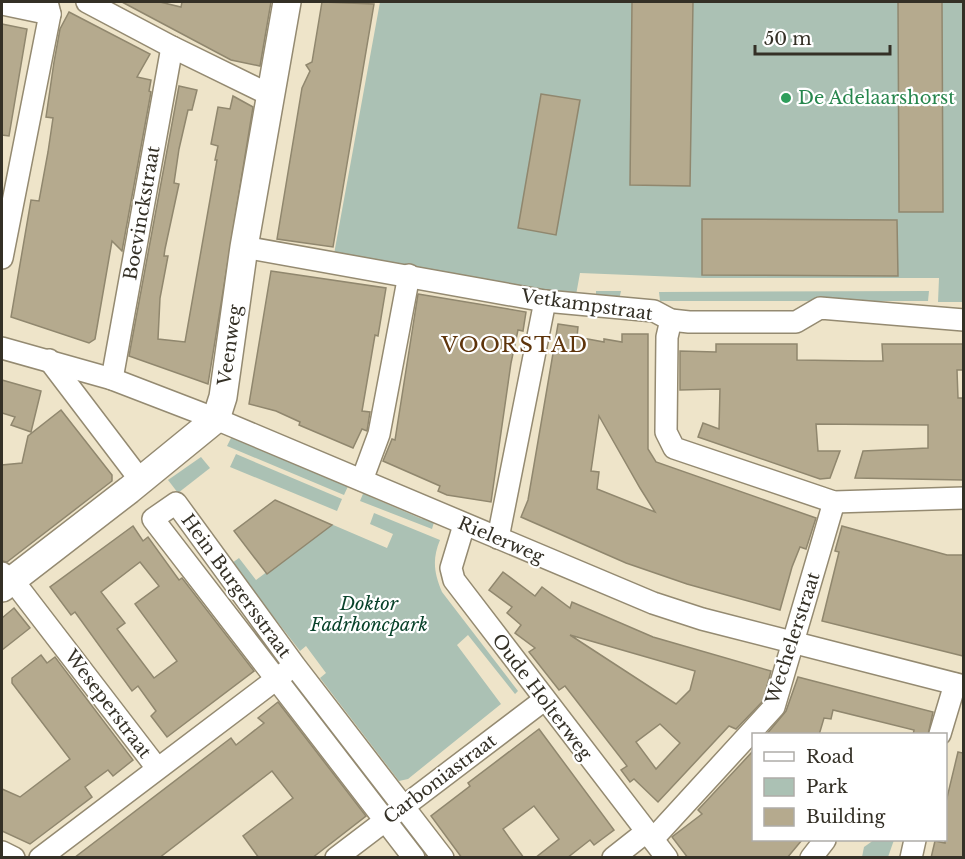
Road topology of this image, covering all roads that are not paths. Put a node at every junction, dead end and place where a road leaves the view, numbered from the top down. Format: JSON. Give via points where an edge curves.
{"nodes":[{"id":1,"x":87,"y":2,"type":"edge"},
{"id":2,"x":287,"y":2,"type":"edge"},
{"id":3,"x":2,"y":4,"type":"edge"},
{"id":4,"x":48,"y":8,"type":"edge"},
{"id":5,"x":172,"y":47,"type":"junction"},
{"id":6,"x":272,"y":96,"type":"junction"},
{"id":7,"x":244,"y":247,"type":"junction"},
{"id":8,"x":2,"y":258,"type":"edge"},
{"id":9,"x":408,"y":275,"type":"junction"},
{"id":10,"x":545,"y":301,"type":"junction"},
{"id":11,"x":671,"y":320,"type":"junction"},
{"id":12,"x":963,"y":320,"type":"edge"},
{"id":13,"x":2,"y":348,"type":"edge"},
{"id":14,"x":49,"y":360,"type":"junction"},
{"id":15,"x":112,"y":379,"type":"junction"},
{"id":16,"x":216,"y":419,"type":"junction"},
{"id":17,"x":362,"y":480,"type":"junction"},
{"id":18,"x":141,"y":481,"type":"junction"},
{"id":19,"x":963,"y":498,"type":"edge"},
{"id":20,"x":834,"y":502,"type":"junction"},
{"id":21,"x":464,"y":525,"type":"junction"},
{"id":22,"x":498,"y":538,"type":"junction"},
{"id":23,"x":5,"y":580,"type":"edge"},
{"id":24,"x":794,"y":642,"type":"junction"},
{"id":25,"x":295,"y":666,"type":"junction"},
{"id":26,"x":278,"y":679,"type":"junction"},
{"id":27,"x":959,"y":685,"type":"edge"},
{"id":28,"x":544,"y":700,"type":"junction"},
{"id":29,"x":941,"y":733,"type":"edge"},
{"id":30,"x":157,"y":768,"type":"junction"},
{"id":31,"x":404,"y":806,"type":"junction"},
{"id":32,"x":385,"y":820,"type":"junction"},
{"id":33,"x":650,"y":836,"type":"junction"},
{"id":34,"x":824,"y":841,"type":"edge"},
{"id":35,"x":915,"y":841,"type":"edge"},
{"id":36,"x":2,"y":852,"type":"edge"},
{"id":37,"x":14,"y":858,"type":"edge"},
{"id":38,"x":40,"y":858,"type":"edge"},
{"id":39,"x":336,"y":858,"type":"edge"},
{"id":40,"x":414,"y":858,"type":"edge"},
{"id":41,"x":443,"y":858,"type":"edge"},
{"id":42,"x":612,"y":858,"type":"edge"},
{"id":43,"x":667,"y":858,"type":"edge"},
{"id":44,"x":811,"y":858,"type":"edge"},
{"id":45,"x":911,"y":858,"type":"edge"}],
"edges":[{"from":1,"to":5,"type":"street"},
{"from":2,"to":6,"type":"street","name":"Veenweg"},
{"from":3,"to":4,"type":"street"},
{"from":4,"to":8,"type":"street"},
{"from":5,"to":6,"type":"street"},
{"from":5,"to":15,"type":"street","name":"Boevinckstraat"},
{"from":6,"to":7,"type":"street","name":"Veenweg"},
{"from":7,"to":9,"type":"street","name":"Vetkampstraat"},
{"from":7,"to":16,"type":"street","name":"Veenweg","via":[[223,397]]},
{"from":9,"to":10,"type":"street","name":"Vetkampstraat"},
{"from":9,"to":17,"type":"street","via":[[379,434]]},
{"from":10,"to":11,"type":"street","name":"Vetkampstraat","via":[[654,312]]},
{"from":10,"to":22,"type":"street"},
{"from":11,"to":12,"type":"street","name":"Vetkampstraat","via":[[795,322],[820,308]]},
{"from":11,"to":20,"type":"street","via":[[667,337],[666,432],[674,448]]},
{"from":13,"to":14,"type":"street","name":"Rielerweg"},
{"from":14,"to":15,"type":"street","name":"Rielerweg"},
{"from":14,"to":18,"type":"street"},
{"from":15,"to":16,"type":"street","name":"Rielerweg"},
{"from":16,"to":17,"type":"street","name":"Rielerweg"},
{"from":16,"to":18,"type":"street"},
{"from":17,"to":21,"type":"street","name":"Rielerweg"},
{"from":18,"to":23,"type":"street"},
{"from":19,"to":20,"type":"street"},
{"from":20,"to":24,"type":"street","name":"Wechelerstraat"},
{"from":21,"to":22,"type":"street","name":"Rielerweg"},
{"from":21,"to":28,"type":"street","name":"Oude Holterweg","via":[[451,568],[454,580]]},
{"from":22,"to":24,"type":"street","name":"Rielerweg","via":[[653,603]]},
{"from":23,"to":30,"type":"street","name":"Weseperstraat"},
{"from":24,"to":27,"type":"street","name":"Rielerweg"},
{"from":24,"to":33,"type":"street","name":"Wechelerstraat","via":[[774,707]]},
{"from":25,"to":26,"type":"street"},
{"from":25,"to":26,"type":"street","name":"Hein Burgersstraat","via":[[176,503],[153,519]]},
{"from":25,"to":31,"type":"street","name":"Hein Burgersstraat"},
{"from":26,"to":30,"type":"street"},
{"from":26,"to":32,"type":"street","name":"Hein Burgersstraat"},
{"from":27,"to":29,"type":"street"},
{"from":28,"to":31,"type":"street","name":"Carboniastraat"},
{"from":28,"to":33,"type":"street","name":"Oude Holterweg"},
{"from":30,"to":38,"type":"street","name":"Weseperstraat"},
{"from":31,"to":32,"type":"street","name":"Carboniastraat"},
{"from":31,"to":41,"type":"street","name":"Hein Burgersstraat"},
{"from":32,"to":39,"type":"street","name":"Carboniastraat"},
{"from":32,"to":40,"type":"street","name":"Hein Burgersstraat"},
{"from":33,"to":42,"type":"street","name":"Wechelerstraat"},
{"from":33,"to":43,"type":"street","name":"Oude Holterweg"},
{"from":34,"to":44,"type":"street"},
{"from":35,"to":45,"type":"street"},
{"from":36,"to":37,"type":"street"}]}
